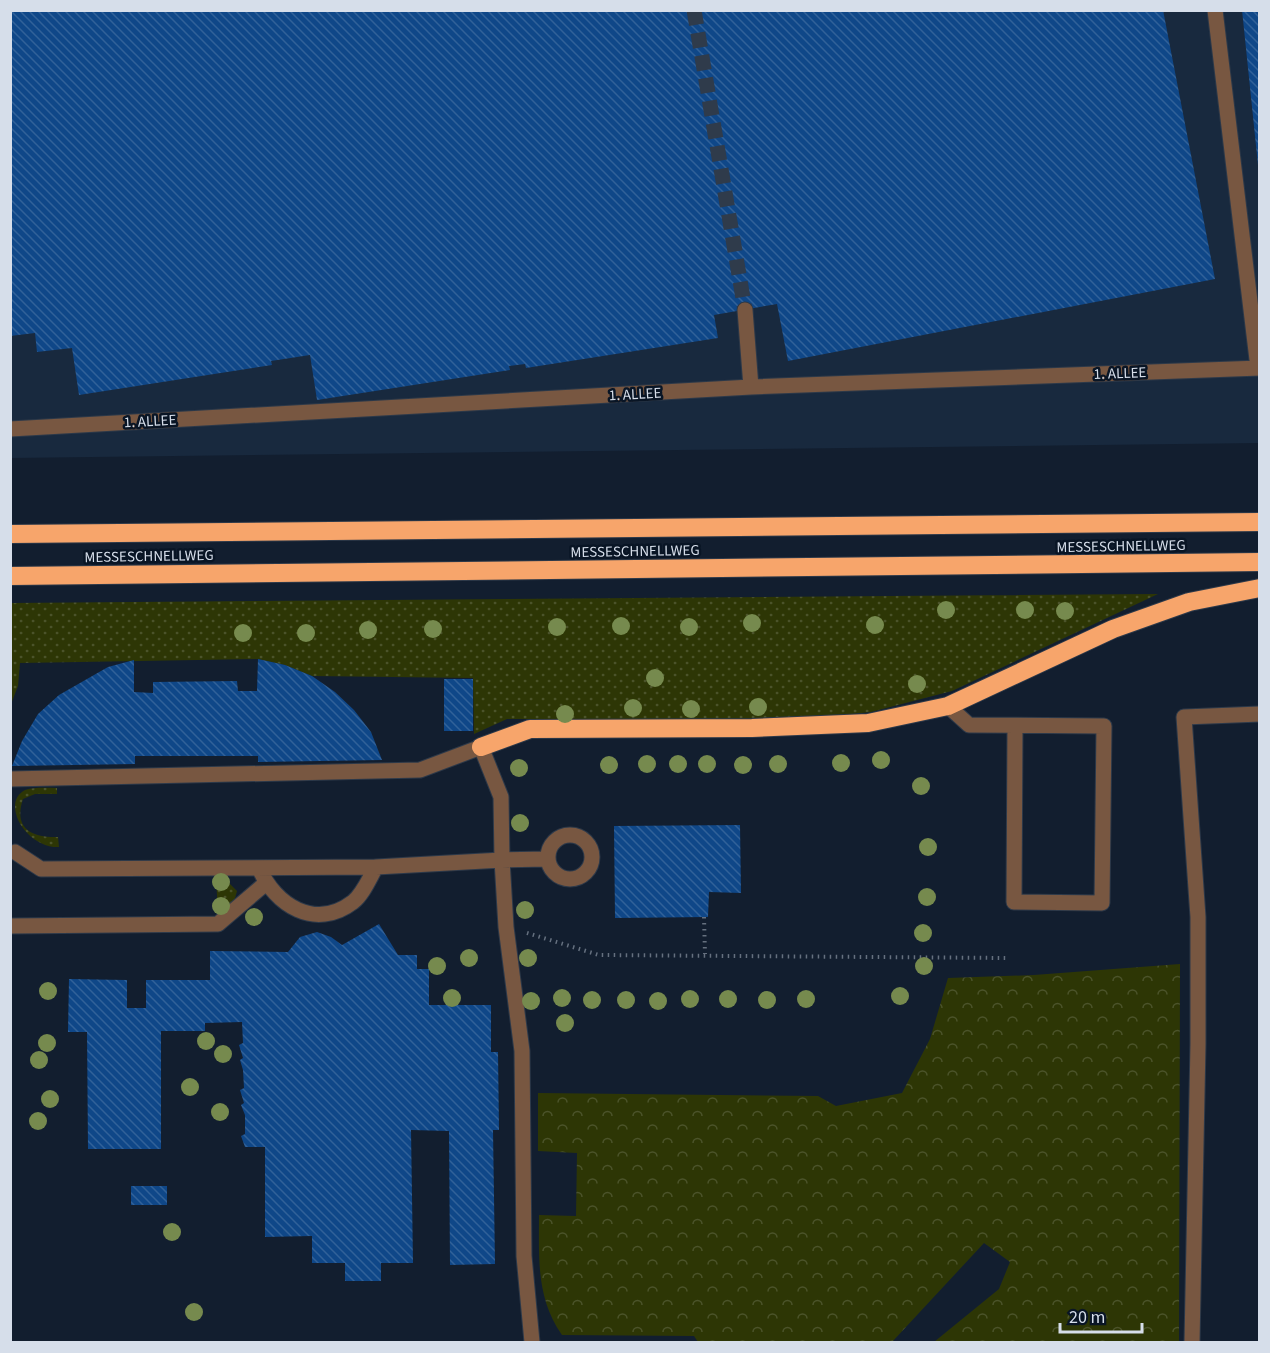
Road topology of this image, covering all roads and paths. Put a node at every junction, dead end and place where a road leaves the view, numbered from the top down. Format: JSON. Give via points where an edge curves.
{"nodes":[{"id":1,"x":1215,"y":10,"type":"edge"},
{"id":2,"x":745,"y":310,"type":"tunnel mouth"},
{"id":3,"x":1259,"y":368,"type":"edge"},
{"id":4,"x":751,"y":387,"type":"junction"},
{"id":5,"x":10,"y":429,"type":"edge"},
{"id":6,"x":1260,"y":522,"type":"edge"},
{"id":7,"x":10,"y":534,"type":"edge"},
{"id":8,"x":1260,"y":562,"type":"edge"},
{"id":9,"x":10,"y":576,"type":"edge"},
{"id":10,"x":1260,"y":588,"type":"edge"},
{"id":11,"x":948,"y":706,"type":"junction"},
{"id":12,"x":1260,"y":714,"type":"edge"},
{"id":13,"x":1015,"y":728,"type":"junction"},
{"id":14,"x":480,"y":747,"type":"junction"},
{"id":15,"x":10,"y":779,"type":"edge"},
{"id":16,"x":12,"y":849,"type":"edge"},
{"id":17,"x":547,"y":859,"type":"dead end"},
{"id":18,"x":502,"y":860,"type":"junction"},
{"id":19,"x":376,"y":867,"type":"junction"},
{"id":20,"x":260,"y":868,"type":"junction"},
{"id":21,"x":266,"y":883,"type":"junction"},
{"id":22,"x":704,"y":916,"type":"dead end"},
{"id":23,"x":10,"y":926,"type":"edge"},
{"id":24,"x":506,"y":927,"type":"junction"},
{"id":25,"x":705,"y":954,"type":"junction"},
{"id":26,"x":1008,"y":958,"type":"dead end"},
{"id":27,"x":532,"y":1342,"type":"edge"},
{"id":28,"x":1192,"y":1342,"type":"edge"}],
"edges":[{"from":1,"to":3,"type":"lane"},
{"from":2,"to":4,"type":"lane"},
{"from":3,"to":4,"type":"lane","name":"1. ALLEE"},
{"from":4,"to":5,"type":"lane","name":"1. ALLEE"},
{"from":6,"to":7,"type":"highway","name":"MESSESCHNELLWEG"},
{"from":8,"to":9,"type":"highway","name":"MESSESCHNELLWEG"},
{"from":10,"to":11,"type":"highway","via":[[1189,602],[1113,629]]},
{"from":11,"to":13,"type":"lane","via":[[969,725]]},
{"from":11,"to":14,"type":"highway","via":[[868,723],[530,729]]},
{"from":12,"to":28,"type":"lane","via":[[1184,717],[1198,917]]},
{"from":13,"to":13,"type":"lane","via":[[1104,726],[1102,903],[1014,902]]},
{"from":14,"to":15,"type":"lane","via":[[420,770]]},
{"from":14,"to":18,"type":"lane","via":[[501,797]]},
{"from":16,"to":20,"type":"lane","via":[[41,869]]},
{"from":17,"to":18,"type":"lane"},
{"from":18,"to":19,"type":"lane"},
{"from":18,"to":24,"type":"lane"},
{"from":19,"to":20,"type":"lane"},
{"from":19,"to":21,"type":"lane","via":[[353,902],[325,913],[292,909]]},
{"from":20,"to":21,"type":"lane"},
{"from":21,"to":23,"type":"lane","via":[[218,924]]},
{"from":22,"to":25,"type":"path"},
{"from":24,"to":25,"type":"path","via":[[599,954]]},
{"from":24,"to":27,"type":"lane","via":[[522,1051],[524,1256]]},
{"from":25,"to":26,"type":"path"}]}
